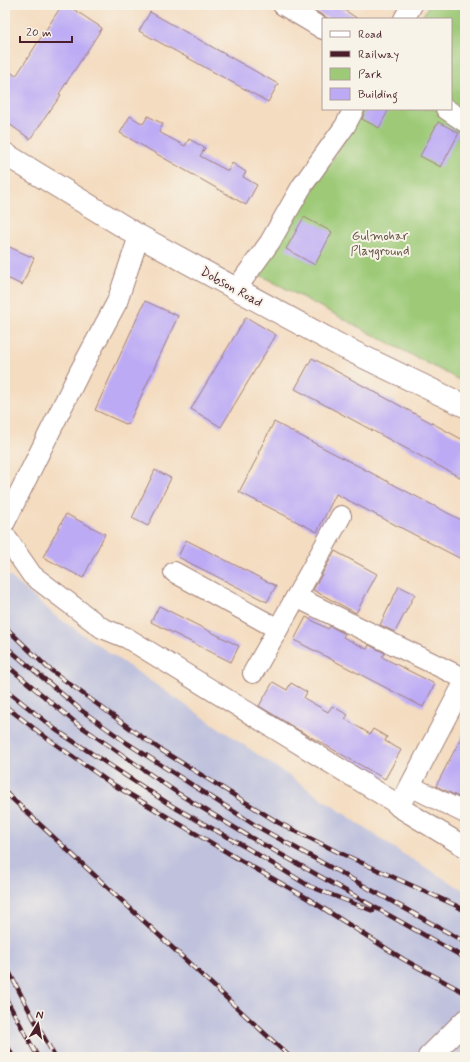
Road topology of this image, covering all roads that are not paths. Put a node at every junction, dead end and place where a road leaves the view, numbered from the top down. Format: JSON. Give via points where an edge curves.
{"nodes":[{"id":1,"x":283,"y":5,"type":"edge"},
{"id":2,"x":412,"y":5,"type":"edge"},
{"id":3,"x":405,"y":18,"type":"edge"},
{"id":4,"x":322,"y":28,"type":"edge"},
{"id":5,"x":353,"y":110,"type":"edge"},
{"id":6,"x":447,"y":110,"type":"edge"},
{"id":7,"x":465,"y":122,"type":"edge"},
{"id":8,"x":5,"y":154,"type":"edge"},
{"id":9,"x":139,"y":236,"type":"junction"},
{"id":10,"x":236,"y":289,"type":"junction"},
{"id":11,"x":465,"y":406,"type":"edge"},
{"id":12,"x":341,"y":516,"type":"dead end"},
{"id":13,"x":5,"y":522,"type":"edge"},
{"id":14,"x":5,"y":536,"type":"edge"},
{"id":15,"x":174,"y":572,"type":"dead end"},
{"id":16,"x":296,"y":597,"type":"junction"},
{"id":17,"x":278,"y":629,"type":"junction"},
{"id":18,"x":253,"y":673,"type":"dead end"},
{"id":19,"x":465,"y":680,"type":"edge"},
{"id":20,"x":410,"y":786,"type":"junction"},
{"id":21,"x":398,"y":807,"type":"junction"},
{"id":22,"x":465,"y":813,"type":"edge"},
{"id":23,"x":465,"y":847,"type":"edge"},
{"id":24,"x":465,"y":1021,"type":"edge"},
{"id":25,"x":429,"y":1057,"type":"edge"}],
"edges":[{"from":1,"to":4,"type":"street"},
{"from":2,"to":3,"type":"street"},
{"from":5,"to":10,"type":"street","via":[[302,186],[270,242]]},
{"from":6,"to":7,"type":"street"},
{"from":8,"to":9,"type":"main road","name":"Dobson Road"},
{"from":9,"to":10,"type":"main road","name":"Dobson Road"},
{"from":9,"to":13,"type":"street","via":[[117,302]]},
{"from":10,"to":11,"type":"main road","name":"Dobson Road","via":[[341,346]]},
{"from":12,"to":16,"type":"street"},
{"from":14,"to":21,"type":"street","via":[[32,575],[102,628],[127,638],[394,802]]},
{"from":15,"to":17,"type":"street"},
{"from":16,"to":17,"type":"street"},
{"from":16,"to":19,"type":"street"},
{"from":17,"to":18,"type":"street"},
{"from":19,"to":20,"type":"street"},
{"from":20,"to":21,"type":"street"},
{"from":20,"to":22,"type":"street"},
{"from":21,"to":23,"type":"street"},
{"from":24,"to":25,"type":"main road"}]}
